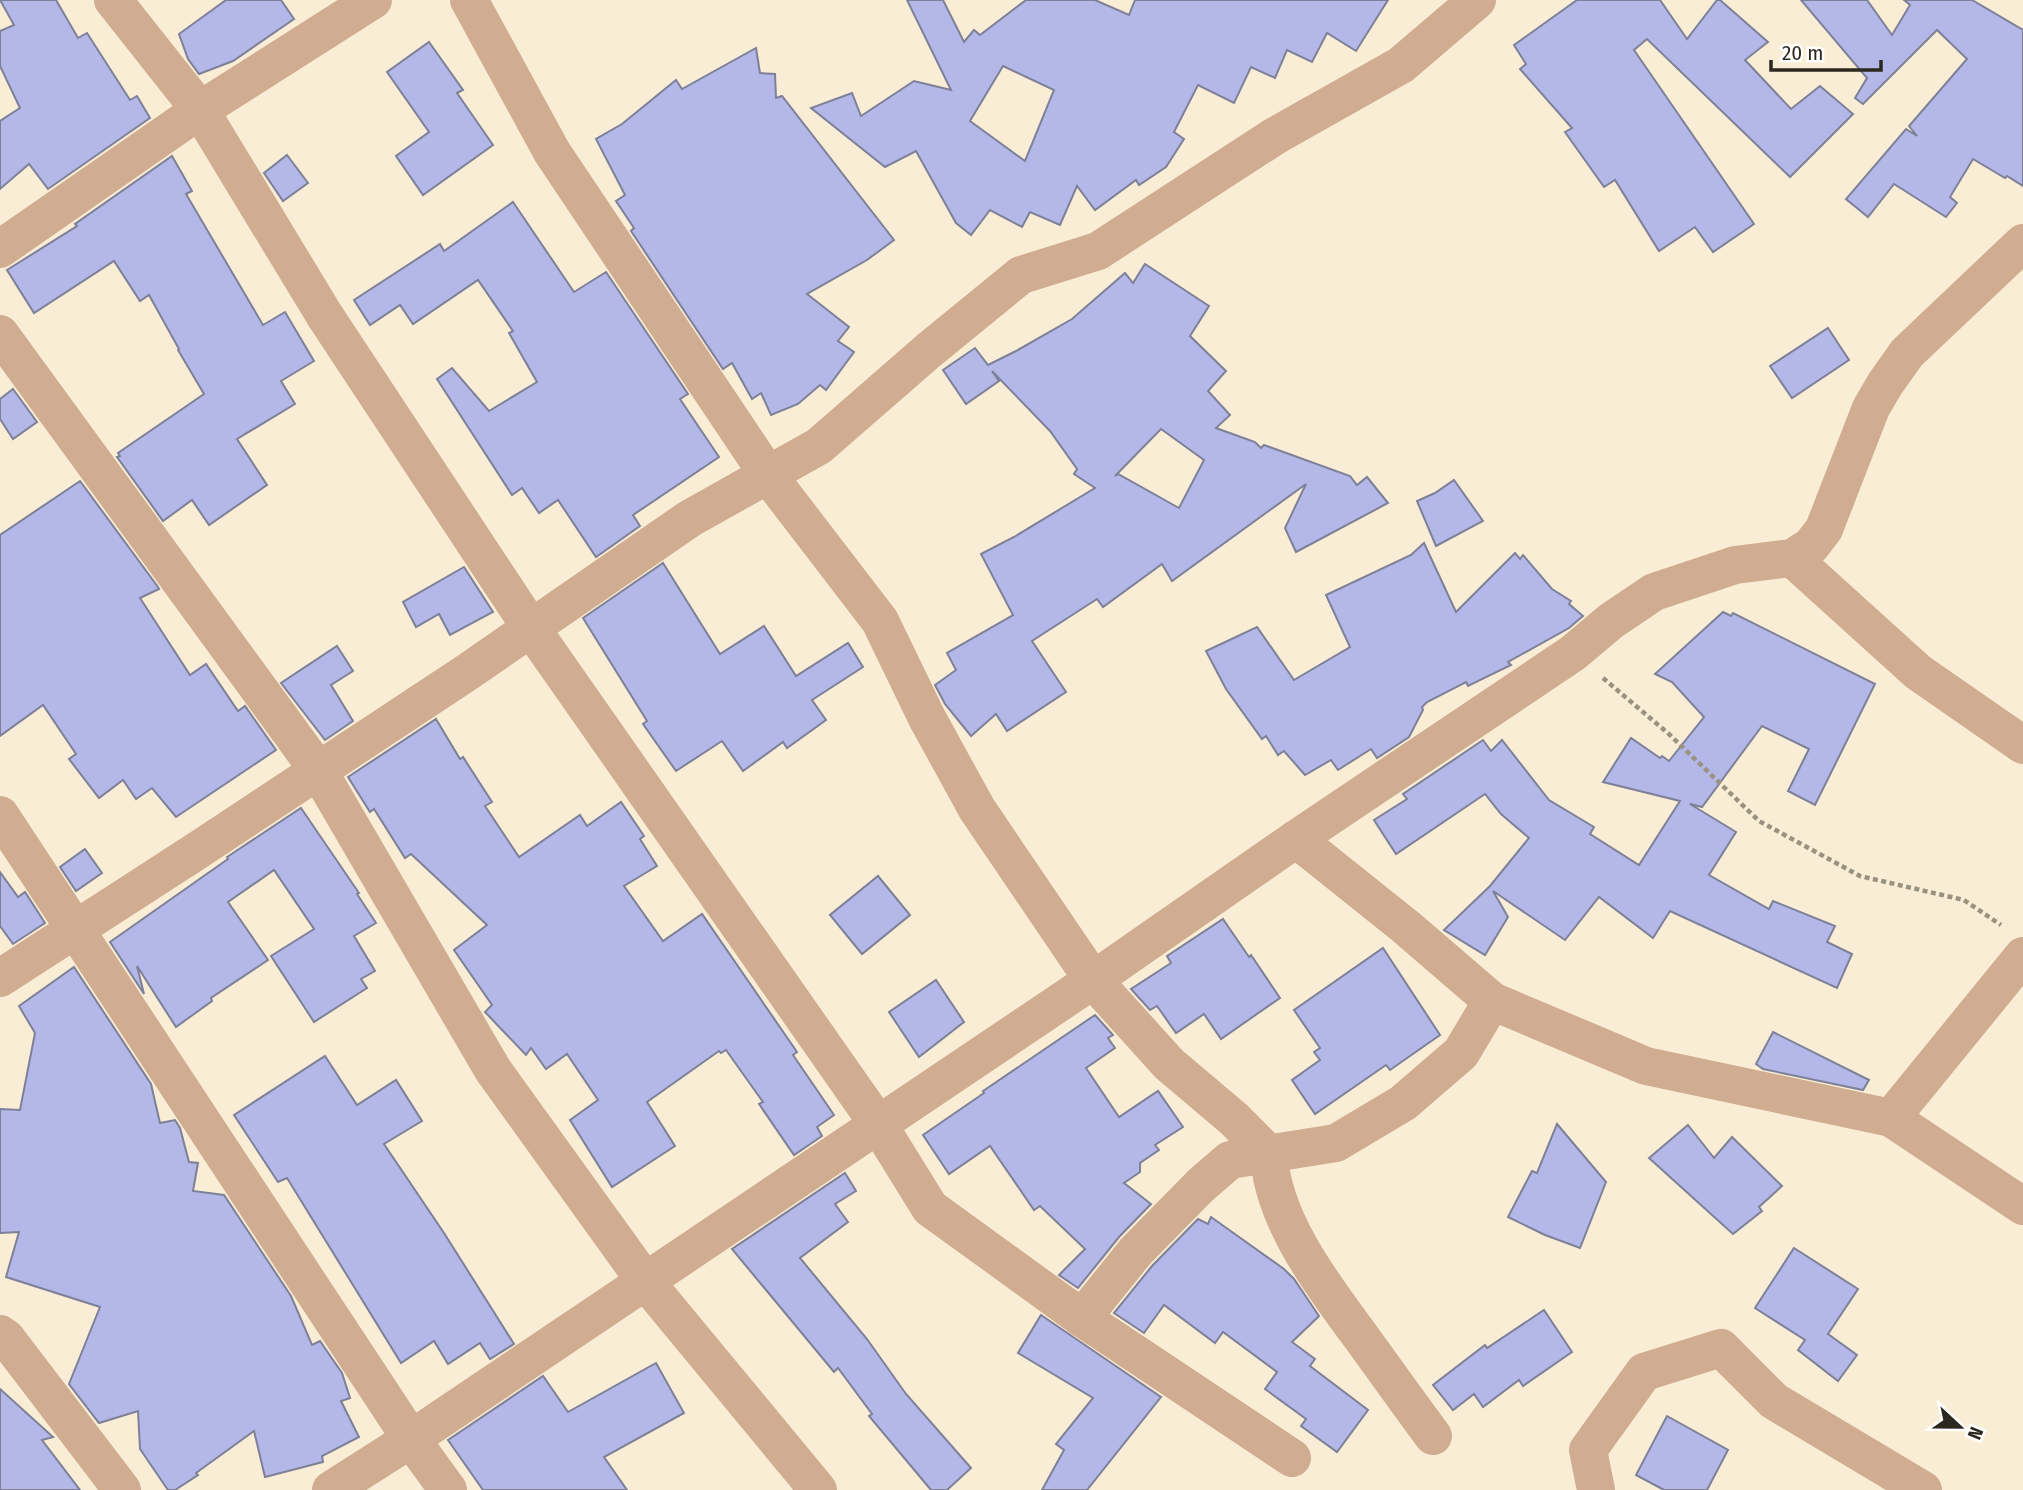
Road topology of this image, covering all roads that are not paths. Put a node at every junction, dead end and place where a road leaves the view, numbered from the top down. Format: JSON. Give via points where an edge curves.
{"nodes":[{"id":1,"x":113,"y":0,"type":"edge"},
{"id":2,"x":373,"y":0,"type":"edge"},
{"id":3,"x":470,"y":0,"type":"edge"},
{"id":4,"x":1477,"y":0,"type":"edge"},
{"id":5,"x":201,"y":110,"type":"junction"},
{"id":6,"x":2023,"y":243,"type":"edge"},
{"id":7,"x":0,"y":249,"type":"edge"},
{"id":8,"x":0,"y":334,"type":"edge"},
{"id":9,"x":768,"y":475,"type":"junction"},
{"id":10,"x":1792,"y":558,"type":"junction"},
{"id":11,"x":531,"y":628,"type":"junction"},
{"id":12,"x":2023,"y":745,"type":"edge"},
{"id":13,"x":318,"y":770,"type":"junction"},
{"id":14,"x":0,"y":815,"type":"edge"},
{"id":15,"x":1296,"y":839,"type":"junction"},
{"id":16,"x":75,"y":929,"type":"junction"},
{"id":17,"x":2013,"y":941,"type":"edge"},
{"id":18,"x":0,"y":978,"type":"edge"},
{"id":19,"x":1093,"y":980,"type":"junction"},
{"id":20,"x":1492,"y":1001,"type":"junction"},
{"id":21,"x":1891,"y":1118,"type":"junction"},
{"id":22,"x":877,"y":1124,"type":"junction"},
{"id":23,"x":1269,"y":1154,"type":"junction"},
{"id":24,"x":2023,"y":1206,"type":"edge"},
{"id":25,"x":645,"y":1281,"type":"junction"},
{"id":26,"x":1082,"y":1318,"type":"junction"},
{"id":27,"x":0,"y":1334,"type":"edge"},
{"id":28,"x":1433,"y":1436,"type":"dead end"},
{"id":29,"x":411,"y":1439,"type":"junction"},
{"id":30,"x":1292,"y":1458,"type":"dead end"},
{"id":31,"x":122,"y":1490,"type":"edge"},
{"id":32,"x":331,"y":1490,"type":"edge"},
{"id":33,"x":448,"y":1490,"type":"edge"},
{"id":34,"x":818,"y":1490,"type":"edge"},
{"id":35,"x":1596,"y":1490,"type":"edge"},
{"id":36,"x":1923,"y":1490,"type":"edge"}],
"edges":[{"from":1,"to":5,"type":"street"},
{"from":2,"to":5,"type":"street"},
{"from":3,"to":9,"type":"street","via":[[552,152]]},
{"from":4,"to":9,"type":"street","via":[[1401,65],[1275,136],[1097,251],[1021,275],[819,446]]},
{"from":5,"to":7,"type":"street"},
{"from":5,"to":11,"type":"street","via":[[325,316]]},
{"from":6,"to":10,"type":"street","via":[[1907,353],[1871,408],[1825,529],[1811,546]]},
{"from":8,"to":13,"type":"street"},
{"from":9,"to":11,"type":"street","via":[[689,519]]},
{"from":9,"to":19,"type":"street","via":[[880,621],[977,809]]},
{"from":10,"to":12,"type":"street","via":[[1918,672]]},
{"from":10,"to":15,"type":"street","via":[[1735,565],[1654,592],[1573,653]]},
{"from":11,"to":13,"type":"street"},
{"from":11,"to":22,"type":"street"},
{"from":13,"to":16,"type":"street"},
{"from":13,"to":25,"type":"street","via":[[493,1070]]},
{"from":14,"to":16,"type":"street"},
{"from":15,"to":19,"type":"street"},
{"from":15,"to":20,"type":"street"},
{"from":16,"to":18,"type":"street"},
{"from":16,"to":29,"type":"street"},
{"from":17,"to":21,"type":"street"},
{"from":19,"to":22,"type":"street"},
{"from":19,"to":23,"type":"street","via":[[1169,1064]]},
{"from":20,"to":21,"type":"street","via":[[1646,1066]]},
{"from":20,"to":23,"type":"street","via":[[1461,1053],[1403,1103],[1336,1143]]},
{"from":21,"to":24,"type":"street"},
{"from":22,"to":25,"type":"street"},
{"from":22,"to":26,"type":"street","via":[[930,1208]]},
{"from":23,"to":26,"type":"street","via":[[1230,1160],[1200,1185],[1136,1251]]},
{"from":23,"to":28,"type":"street","via":[[1270,1174],[1284,1218],[1327,1291]]},
{"from":25,"to":29,"type":"street"},
{"from":25,"to":34,"type":"street"},
{"from":26,"to":30,"type":"street"},
{"from":27,"to":31,"type":"street"},
{"from":29,"to":32,"type":"street"},
{"from":29,"to":33,"type":"street"},
{"from":35,"to":36,"type":"street","via":[[1588,1450],[1644,1372],[1721,1348],[1774,1401]]}]}
